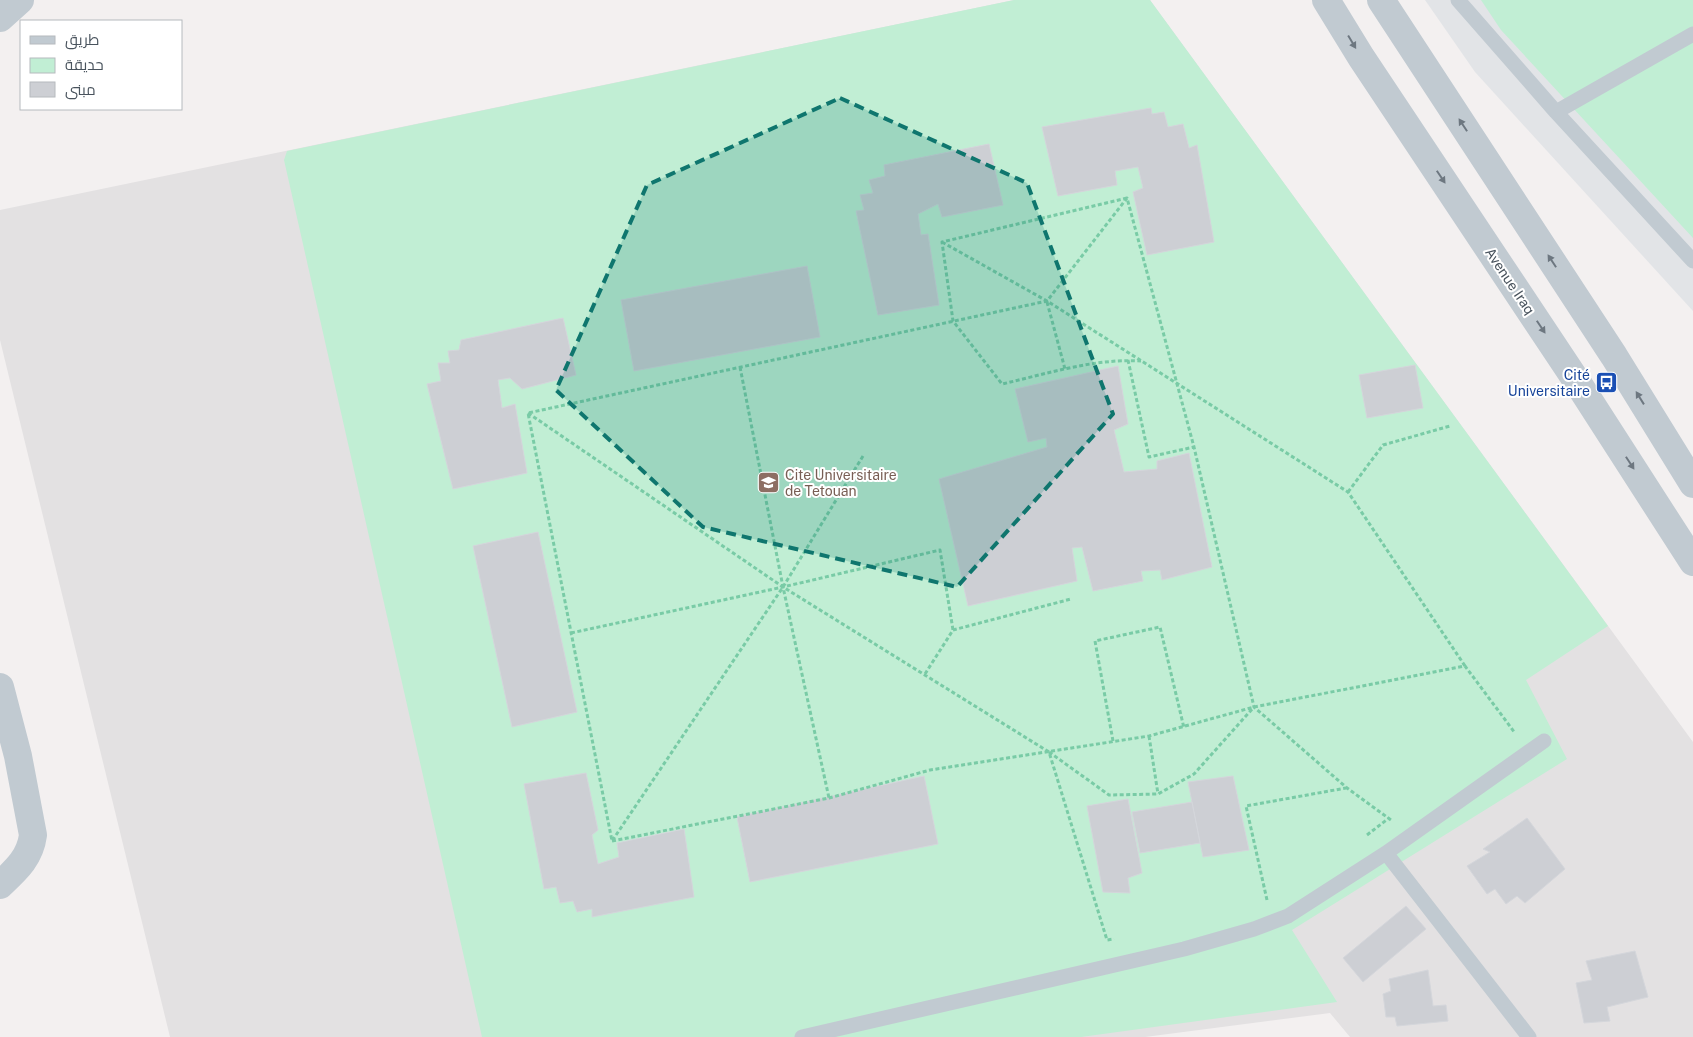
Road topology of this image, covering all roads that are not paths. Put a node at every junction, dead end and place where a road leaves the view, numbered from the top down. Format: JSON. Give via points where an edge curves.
{"nodes":[{"id":1,"x":20,"y":0,"type":"edge"},
{"id":2,"x":1326,"y":0,"type":"edge"},
{"id":3,"x":1381,"y":0,"type":"edge"},
{"id":4,"x":1458,"y":0,"type":"edge"},
{"id":5,"x":0,"y":18,"type":"edge"},
{"id":6,"x":1693,"y":34,"type":"edge"},
{"id":7,"x":1556,"y":112,"type":"junction"},
{"id":8,"x":1693,"y":261,"type":"edge"},
{"id":9,"x":1693,"y":484,"type":"edge"},
{"id":10,"x":1693,"y":562,"type":"edge"},
{"id":11,"x":0,"y":687,"type":"edge"},
{"id":12,"x":1544,"y":741,"type":"dead end"},
{"id":13,"x":1386,"y":853,"type":"junction"},
{"id":14,"x":0,"y":885,"type":"edge"},
{"id":15,"x":802,"y":1037,"type":"edge"},
{"id":16,"x":1529,"y":1037,"type":"edge"}],
"edges":[{"from":1,"to":5,"type":"street"},
{"from":2,"to":10,"type":"street","name":"Avenue Iraq","one_way":true},
{"from":9,"to":3,"type":"street","one_way":true,"via":[[1609,348]]},
{"from":4,"to":7,"type":"lane"},
{"from":6,"to":7,"type":"lane"},
{"from":7,"to":8,"type":"lane"},
{"from":11,"to":14,"type":"street","via":[[18,756],[33,835],[32,847],[25,860]]},
{"from":12,"to":13,"type":"lane"},
{"from":13,"to":15,"type":"lane","via":[[1294,912],[1254,929],[1074,976]]},
{"from":13,"to":16,"type":"lane"}]}
